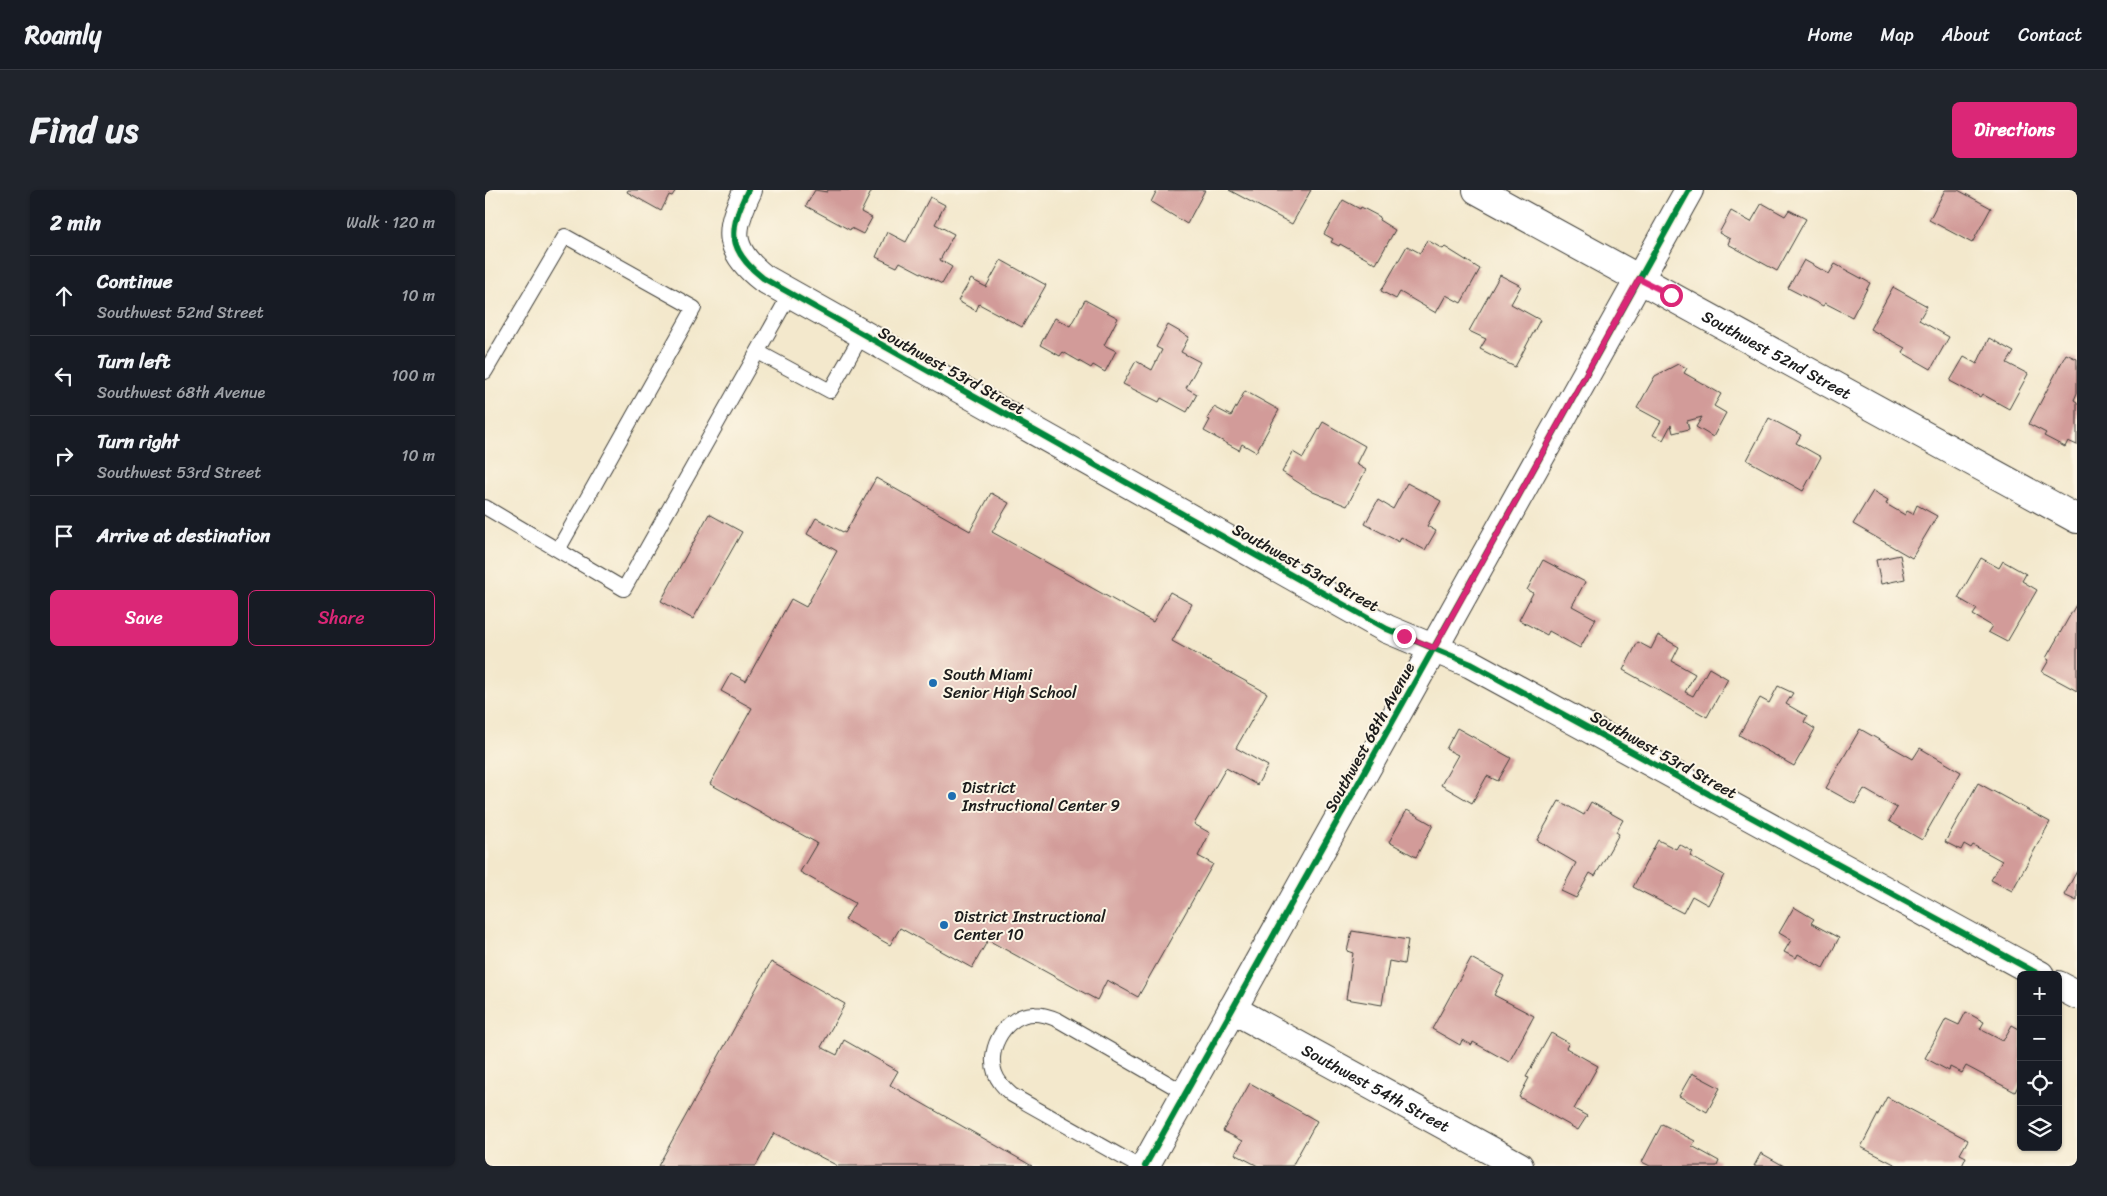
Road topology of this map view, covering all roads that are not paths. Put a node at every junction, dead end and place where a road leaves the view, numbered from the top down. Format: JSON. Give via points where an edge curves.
{"nodes":[{"id":1,"x":748,"y":190,"type":"edge"},
{"id":2,"x":1477,"y":190,"type":"edge"},
{"id":3,"x":1689,"y":190,"type":"edge"},
{"id":4,"x":1639,"y":279,"type":"junction"},
{"id":5,"x":790,"y":294,"type":"junction"},
{"id":6,"x":862,"y":335,"type":"junction"},
{"id":7,"x":758,"y":352,"type":"junction"},
{"id":8,"x":485,"y":372,"type":"edge"},
{"id":9,"x":485,"y":507,"type":"edge"},
{"id":10,"x":2077,"y":519,"type":"edge"},
{"id":11,"x":558,"y":550,"type":"junction"},
{"id":12,"x":1434,"y":648,"type":"junction"},
{"id":13,"x":2033,"y":971,"type":"edge"},
{"id":14,"x":2062,"y":987,"type":"edge"},
{"id":15,"x":2077,"y":995,"type":"edge"},
{"id":16,"x":1232,"y":1009,"type":"junction"},
{"id":17,"x":1185,"y":1093,"type":"junction"},
{"id":18,"x":1138,"y":1166,"type":"edge"},
{"id":19,"x":1145,"y":1166,"type":"edge"},
{"id":20,"x":1519,"y":1166,"type":"edge"}],
"edges":[{"from":1,"to":5,"type":"street","name":"Southwest 53rd Street","via":[[734,222],[739,253],[752,270]]},
{"from":2,"to":4,"type":"street","name":"Southwest 52nd Street"},
{"from":3,"to":4,"type":"street","name":"Southwest 68th Avenue"},
{"from":4,"to":10,"type":"street","name":"Southwest 52nd Street"},
{"from":4,"to":12,"type":"street","name":"Southwest 68th Avenue"},
{"from":5,"to":6,"type":"street","name":"Southwest 53rd Street"},
{"from":5,"to":7,"type":"lane"},
{"from":6,"to":7,"type":"lane","via":[[830,391]]},
{"from":6,"to":12,"type":"street","name":"Southwest 53rd Street","via":[[1387,629]]},
{"from":7,"to":11,"type":"lane","via":[[624,588]]},
{"from":8,"to":11,"type":"lane","via":[[565,236],[693,308]]},
{"from":9,"to":11,"type":"lane"},
{"from":12,"to":13,"type":"street","name":"Southwest 53rd Street","via":[[1471,664]]},
{"from":12,"to":16,"type":"street","name":"Southwest 68th Avenue"},
{"from":14,"to":15,"type":"street"},
{"from":16,"to":17,"type":"street","name":"Southwest 68th Avenue"},
{"from":16,"to":20,"type":"street","name":"Southwest 54th Street"},
{"from":17,"to":18,"type":"lane","via":[[1046,1016],[1021,1017],[1011,1022],[1002,1033],[995,1047],[993,1062],[995,1074],[1003,1087]]},
{"from":17,"to":19,"type":"street","name":"Southwest 68th Avenue"}]}
